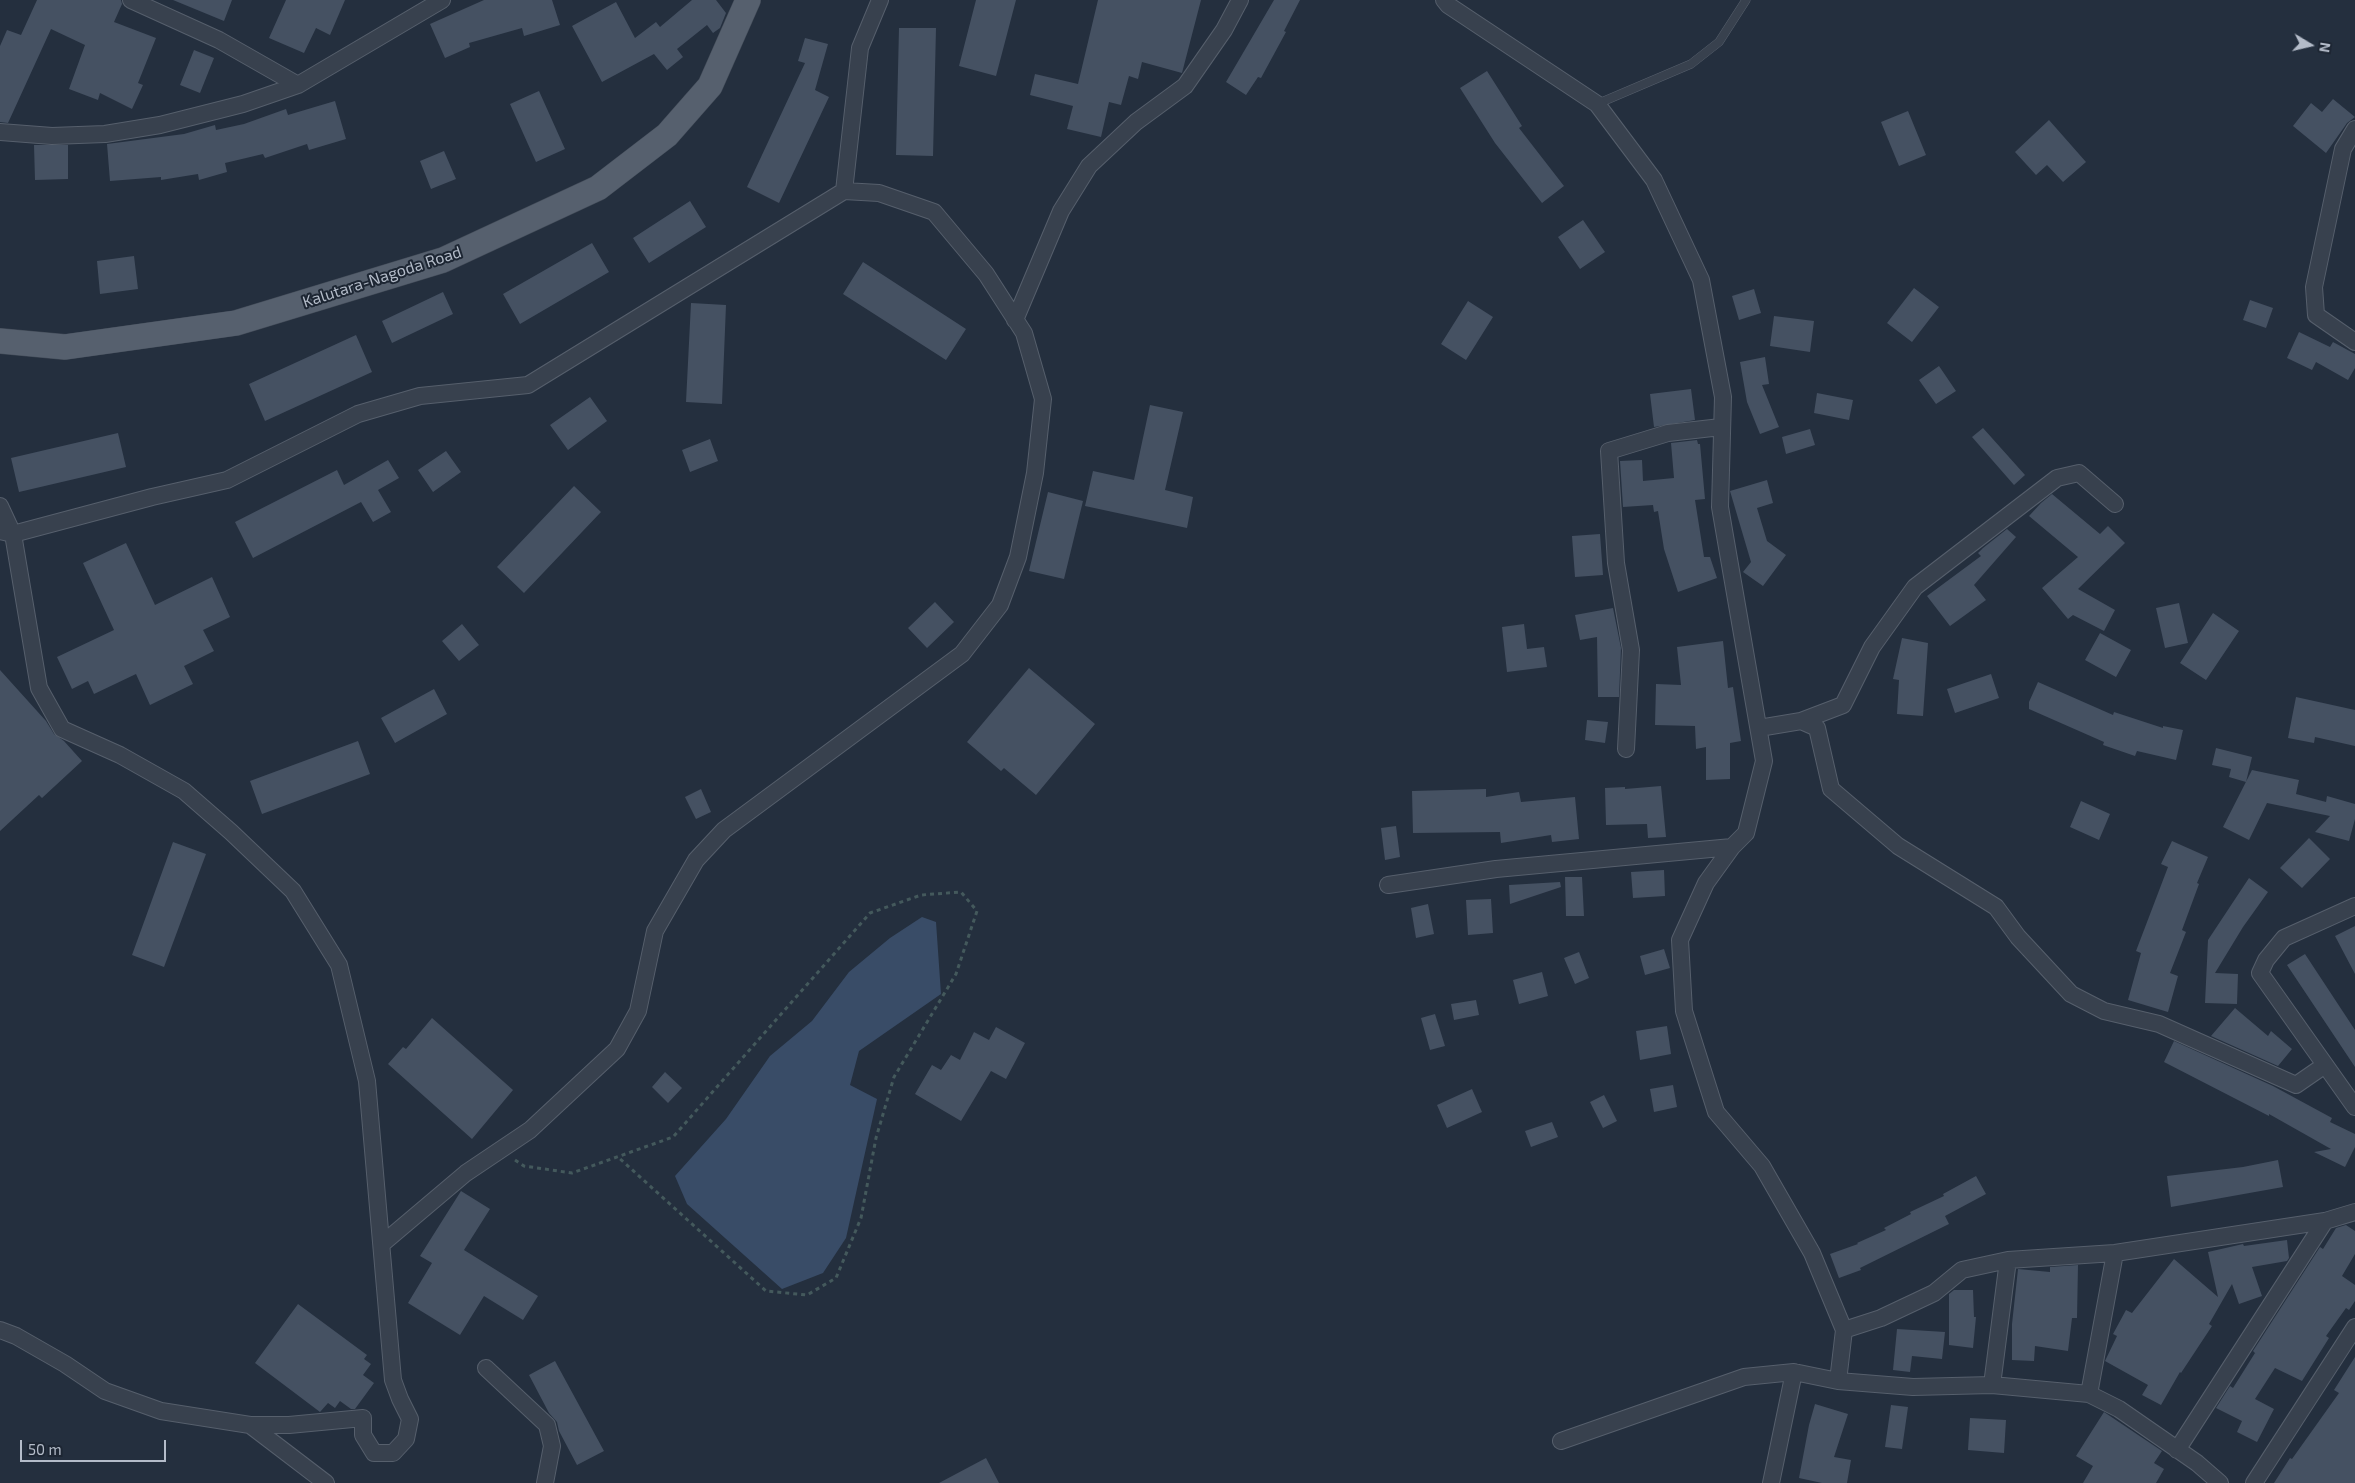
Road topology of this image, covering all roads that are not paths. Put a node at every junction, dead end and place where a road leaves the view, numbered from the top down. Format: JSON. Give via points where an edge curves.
{"nodes":[{"id":1,"x":132,"y":0,"type":"edge"},
{"id":2,"x":442,"y":0,"type":"edge"},
{"id":3,"x":748,"y":0,"type":"edge"},
{"id":4,"x":880,"y":0,"type":"edge"},
{"id":5,"x":1240,"y":0,"type":"edge"},
{"id":6,"x":1444,"y":0,"type":"edge"},
{"id":7,"x":1746,"y":0,"type":"edge"},
{"id":8,"x":298,"y":84,"type":"junction"},
{"id":9,"x":1597,"y":104,"type":"junction"},
{"id":10,"x":2355,"y":129,"type":"edge"},
{"id":11,"x":0,"y":132,"type":"edge"},
{"id":12,"x":844,"y":191,"type":"junction"},
{"id":13,"x":1015,"y":320,"type":"junction"},
{"id":14,"x":0,"y":341,"type":"edge"},
{"id":15,"x":2355,"y":342,"type":"edge"},
{"id":16,"x":1721,"y":427,"type":"junction"},
{"id":17,"x":2115,"y":504,"type":"dead end"},
{"id":18,"x":0,"y":506,"type":"edge"},
{"id":19,"x":7,"y":532,"type":"edge"},
{"id":20,"x":1801,"y":721,"type":"junction"},
{"id":21,"x":1759,"y":728,"type":"junction"},
{"id":22,"x":1626,"y":750,"type":"dead end"},
{"id":23,"x":1732,"y":847,"type":"junction"},
{"id":24,"x":1388,"y":885,"type":"dead end"},
{"id":25,"x":2355,"y":906,"type":"edge"},
{"id":26,"x":2325,"y":1065,"type":"junction"},
{"id":27,"x":2355,"y":1107,"type":"edge"},
{"id":28,"x":2355,"y":1212,"type":"edge"},
{"id":29,"x":2325,"y":1222,"type":"junction"},
{"id":30,"x":382,"y":1244,"type":"junction"},
{"id":31,"x":2115,"y":1253,"type":"junction"},
{"id":32,"x":2008,"y":1260,"type":"junction"},
{"id":33,"x":2355,"y":1327,"type":"edge"},
{"id":34,"x":0,"y":1330,"type":"edge"},
{"id":35,"x":1844,"y":1330,"type":"junction"},
{"id":36,"x":486,"y":1368,"type":"dead end"},
{"id":37,"x":1794,"y":1372,"type":"junction"},
{"id":38,"x":1838,"y":1380,"type":"junction"},
{"id":39,"x":1992,"y":1385,"type":"junction"},
{"id":40,"x":2089,"y":1394,"type":"junction"},
{"id":41,"x":250,"y":1425,"type":"junction"},
{"id":42,"x":1561,"y":1441,"type":"dead end"},
{"id":43,"x":2177,"y":1450,"type":"junction"},
{"id":44,"x":326,"y":1483,"type":"edge"},
{"id":45,"x":545,"y":1483,"type":"edge"},
{"id":46,"x":1771,"y":1483,"type":"edge"},
{"id":47,"x":2220,"y":1483,"type":"edge"},
{"id":48,"x":2254,"y":1483,"type":"edge"}],
"edges":[{"from":1,"to":8,"type":"street","via":[[219,40]]},
{"from":2,"to":8,"type":"street"},
{"from":3,"to":14,"type":"main road","name":"Kalutara-Nagoda Road","via":[[710,86],[667,135],[598,188],[443,260],[236,323],[65,346]]},
{"from":4,"to":12,"type":"street","via":[[860,48]]},
{"from":5,"to":13,"type":"street","via":[[1224,30],[1185,86],[1136,122],[1089,166],[1062,211]]},
{"from":6,"to":9,"type":"street"},
{"from":7,"to":9,"type":"lane","via":[[1718,42],[1691,64]]},
{"from":8,"to":11,"type":"street","via":[[244,104],[160,125],[105,134],[52,136]]},
{"from":9,"to":16,"type":"street","via":[[1654,180],[1701,280],[1723,397]]},
{"from":10,"to":15,"type":"street","via":[[2343,149],[2314,287],[2316,316]]},
{"from":12,"to":13,"type":"street","via":[[879,192],[934,212],[986,274]]},
{"from":12,"to":19,"type":"street","via":[[528,385],[420,396],[358,414],[227,480]]},
{"from":13,"to":30,"type":"street","via":[[1024,333],[1044,399],[1035,473],[1020,548],[1000,605],[962,654],[724,830],[702,854],[655,931],[638,1011],[617,1049],[530,1130],[466,1173]]},
{"from":16,"to":21,"type":"street","via":[[1720,507]]},
{"from":16,"to":22,"type":"street","via":[[1668,433],[1609,451],[1616,563],[1632,650]]},
{"from":17,"to":20,"type":"street","via":[[2079,473],[2058,478],[1915,587],[1872,647],[1843,705]]},
{"from":18,"to":19,"type":"street"},
{"from":19,"to":30,"type":"street","via":[[40,688],[62,729],[120,755],[184,791],[294,892],[339,965],[367,1082]]},
{"from":20,"to":21,"type":"street"},
{"from":20,"to":26,"type":"street","via":[[1817,728],[1831,788],[1898,846],[1996,907],[2018,937],[2071,994],[2104,1011],[2159,1024],[2296,1085]]},
{"from":21,"to":23,"type":"street","via":[[1764,761],[1746,833]]},
{"from":23,"to":24,"type":"street","via":[[1496,869]]},
{"from":23,"to":35,"type":"street","via":[[1706,883],[1680,940],[1684,1011],[1716,1112],[1762,1166],[1812,1253]]},
{"from":25,"to":26,"type":"street","via":[[2284,938],[2260,973]]},
{"from":26,"to":27,"type":"street"},
{"from":28,"to":29,"type":"street"},
{"from":29,"to":31,"type":"street"},
{"from":29,"to":43,"type":"street"},
{"from":30,"to":41,"type":"street","via":[[393,1380],[410,1419],[406,1439],[393,1452],[374,1453],[364,1435],[363,1418]]},
{"from":31,"to":32,"type":"street"},
{"from":31,"to":40,"type":"street"},
{"from":32,"to":35,"type":"street","via":[[1962,1270],[1934,1293],[1881,1318]]},
{"from":32,"to":39,"type":"street"},
{"from":33,"to":48,"type":"street"},
{"from":34,"to":41,"type":"street","via":[[65,1364],[105,1391],[161,1411]]},
{"from":35,"to":38,"type":"street"},
{"from":36,"to":45,"type":"street","via":[[547,1425],[552,1446]]},
{"from":37,"to":38,"type":"street"},
{"from":37,"to":42,"type":"street","via":[[1744,1377]]},
{"from":37,"to":46,"type":"street"},
{"from":38,"to":39,"type":"street","via":[[1913,1388]]},
{"from":39,"to":40,"type":"street"},
{"from":40,"to":43,"type":"street","via":[[2119,1409]]},
{"from":41,"to":44,"type":"street"},
{"from":43,"to":47,"type":"street"}]}
